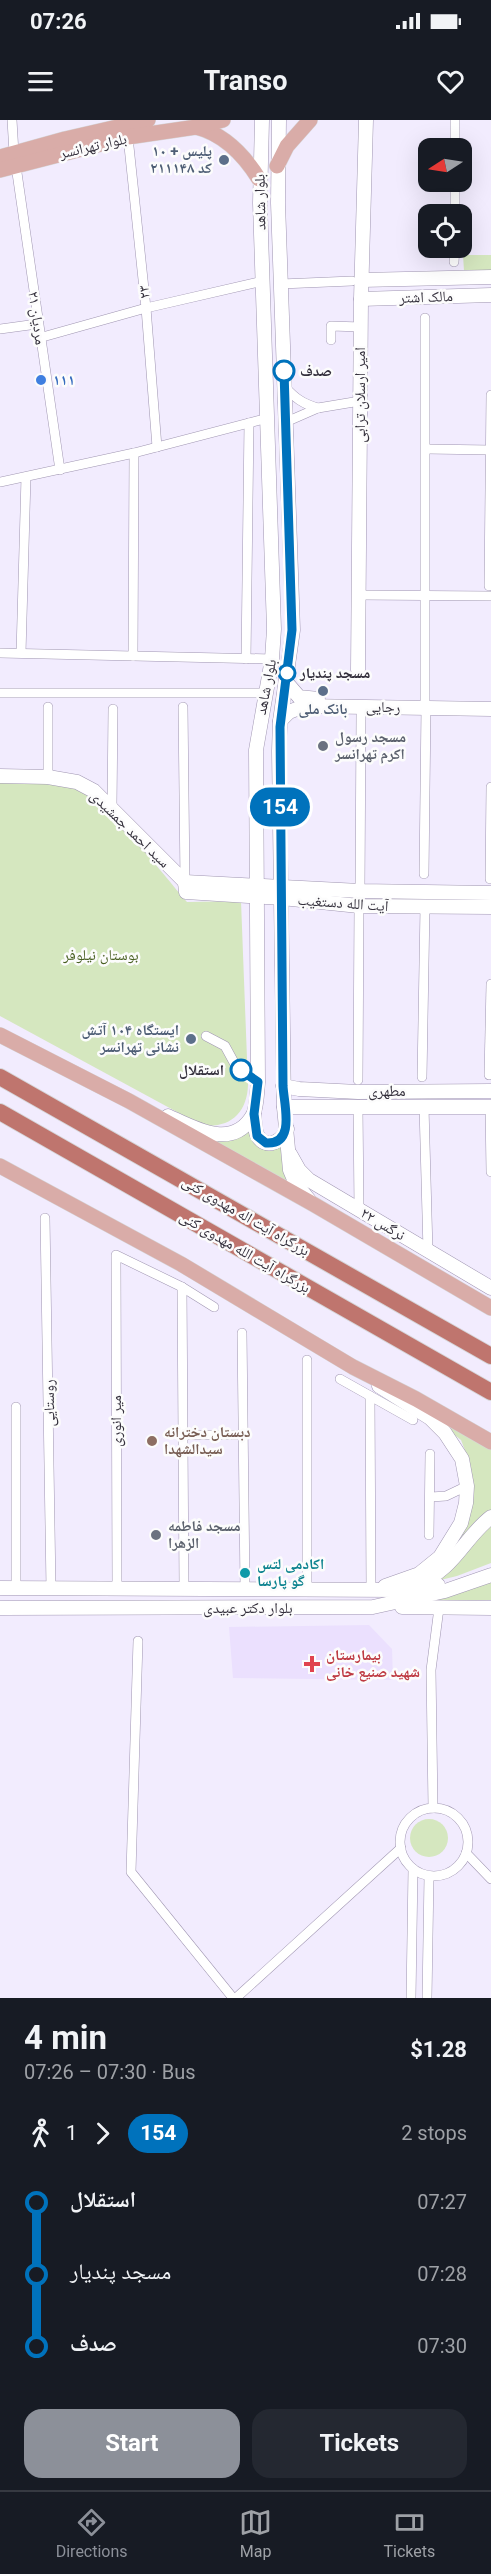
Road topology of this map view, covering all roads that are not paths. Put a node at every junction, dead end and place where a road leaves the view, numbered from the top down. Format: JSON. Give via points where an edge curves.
{"nodes":[{"id":1,"x":12,"y":120,"type":"edge"},
{"id":2,"x":148,"y":120,"type":"edge"},
{"id":3,"x":223,"y":120,"type":"edge"},
{"id":4,"x":262,"y":120,"type":"edge"},
{"id":5,"x":279,"y":120,"type":"edge"},
{"id":6,"x":310,"y":120,"type":"edge"},
{"id":7,"x":366,"y":120,"type":"edge"},
{"id":8,"x":455,"y":120,"type":"edge"},
{"id":9,"x":126,"y":127,"type":"edge"},
{"id":10,"x":196,"y":127,"type":"junction"},
{"id":11,"x":455,"y":138,"type":"edge"},
{"id":12,"x":10,"y":159,"type":"edge"},
{"id":13,"x":277,"y":166,"type":"junction"},
{"id":14,"x":0,"y":170,"type":"edge"},
{"id":15,"x":259,"y":172,"type":"junction"},
{"id":16,"x":454,"y":258,"type":"edge"},
{"id":17,"x":454,"y":262,"type":"dead end"},
{"id":18,"x":491,"y":277,"type":"edge"},
{"id":19,"x":262,"y":281,"type":"junction"},
{"id":20,"x":357,"y":281,"type":"junction"},
{"id":21,"x":281,"y":284,"type":"junction"},
{"id":22,"x":491,"y":295,"type":"edge"},
{"id":23,"x":361,"y":299,"type":"junction"},
{"id":24,"x":146,"y":308,"type":"junction"},
{"id":25,"x":425,"y":318,"type":"dead end"},
{"id":26,"x":38,"y":324,"type":"junction"},
{"id":27,"x":361,"y":327,"type":"junction"},
{"id":28,"x":0,"y":329,"type":"edge"},
{"id":29,"x":39,"y":338,"type":"junction"},
{"id":30,"x":331,"y":340,"type":"dead end"},
{"id":31,"x":285,"y":387,"type":"junction"},
{"id":32,"x":491,"y":395,"type":"edge"},
{"id":33,"x":360,"y":401,"type":"junction"},
{"id":34,"x":318,"y":408,"type":"junction"},
{"id":35,"x":268,"y":418,"type":"junction"},
{"id":36,"x":286,"y":422,"type":"junction"},
{"id":37,"x":249,"y":423,"type":"junction"},
{"id":38,"x":157,"y":447,"type":"junction"},
{"id":39,"x":426,"y":449,"type":"junction"},
{"id":40,"x":491,"y":450,"type":"edge"},
{"id":41,"x":134,"y":453,"type":"junction"},
{"id":42,"x":60,"y":470,"type":"junction"},
{"id":43,"x":26,"y":477,"type":"junction"},
{"id":44,"x":0,"y":482,"type":"edge"},
{"id":45,"x":489,"y":586,"type":"dead end"},
{"id":46,"x":359,"y":595,"type":"junction"},
{"id":47,"x":424,"y":596,"type":"junction"},
{"id":48,"x":491,"y":596,"type":"edge"},
{"id":49,"x":0,"y":653,"type":"edge"},
{"id":50,"x":21,"y":653,"type":"junction"},
{"id":51,"x":133,"y":656,"type":"junction"},
{"id":52,"x":246,"y":658,"type":"junction"},
{"id":53,"x":272,"y":659,"type":"junction"},
{"id":54,"x":358,"y":670,"type":"dead end"},
{"id":55,"x":286,"y":682,"type":"junction"},
{"id":56,"x":0,"y":693,"type":"edge"},
{"id":57,"x":264,"y":693,"type":"junction"},
{"id":58,"x":491,"y":702,"type":"edge"},
{"id":59,"x":426,"y":705,"type":"junction"},
{"id":60,"x":48,"y":707,"type":"dead end"},
{"id":61,"x":183,"y":707,"type":"dead end"},
{"id":62,"x":113,"y":709,"type":"dead end"},
{"id":63,"x":491,"y":709,"type":"edge"},
{"id":64,"x":361,"y":715,"type":"dead end"},
{"id":65,"x":280,"y":721,"type":"junction"},
{"id":66,"x":0,"y":776,"type":"edge"},
{"id":67,"x":48,"y":777,"type":"junction"},
{"id":68,"x":491,"y":787,"type":"edge"},
{"id":69,"x":112,"y":807,"type":"junction"},
{"id":70,"x":424,"y":874,"type":"dead end"},
{"id":71,"x":185,"y":882,"type":"junction"},
{"id":72,"x":491,"y":886,"type":"edge"},
{"id":73,"x":256,"y":891,"type":"junction"},
{"id":74,"x":360,"y":891,"type":"junction"},
{"id":75,"x":282,"y":892,"type":"junction"},
{"id":76,"x":360,"y":906,"type":"junction"},
{"id":77,"x":425,"y":907,"type":"junction"},
{"id":78,"x":491,"y":908,"type":"edge"},
{"id":79,"x":491,"y":984,"type":"edge"},
{"id":80,"x":0,"y":1035,"type":"edge"},
{"id":81,"x":206,"y":1036,"type":"dead end"},
{"id":82,"x":489,"y":1075,"type":"dead end"},
{"id":83,"x":0,"y":1077,"type":"edge"},
{"id":84,"x":422,"y":1077,"type":"dead end"},
{"id":85,"x":358,"y":1080,"type":"dead end"},
{"id":86,"x":258,"y":1082,"type":"junction"},
{"id":87,"x":283,"y":1086,"type":"junction"},
{"id":88,"x":308,"y":1090,"type":"junction"},
{"id":89,"x":491,"y":1091,"type":"edge"},
{"id":90,"x":129,"y":1101,"type":"junction"},
{"id":91,"x":284,"y":1107,"type":"junction"},
{"id":92,"x":309,"y":1107,"type":"junction"},
{"id":93,"x":358,"y":1107,"type":"junction"},
{"id":94,"x":424,"y":1107,"type":"junction"},
{"id":95,"x":491,"y":1107,"type":"edge"},
{"id":96,"x":0,"y":1112,"type":"edge"},
{"id":97,"x":254,"y":1114,"type":"junction"},
{"id":98,"x":286,"y":1129,"type":"junction"},
{"id":99,"x":288,"y":1147,"type":"junction"},
{"id":100,"x":0,"y":1167,"type":"edge"},
{"id":101,"x":491,"y":1172,"type":"edge"},
{"id":102,"x":313,"y":1204,"type":"junction"},
{"id":103,"x":360,"y":1210,"type":"junction"},
{"id":104,"x":45,"y":1218,"type":"dead end"},
{"id":105,"x":428,"y":1251,"type":"junction"},
{"id":106,"x":182,"y":1287,"type":"junction"},
{"id":107,"x":491,"y":1288,"type":"edge"},
{"id":108,"x":214,"y":1307,"type":"dead end"},
{"id":109,"x":491,"y":1308,"type":"edge"},
{"id":110,"x":242,"y":1333,"type":"dead end"},
{"id":111,"x":491,"y":1356,"type":"edge"},
{"id":112,"x":307,"y":1360,"type":"dead end"},
{"id":113,"x":353,"y":1367,"type":"junction"},
{"id":114,"x":340,"y":1380,"type":"dead end"},
{"id":115,"x":491,"y":1392,"type":"edge"},
{"id":116,"x":370,"y":1396,"type":"junction"},
{"id":117,"x":16,"y":1407,"type":"dead end"},
{"id":118,"x":413,"y":1420,"type":"dead end"},
{"id":119,"x":183,"y":1435,"type":"junction"},
{"id":120,"x":243,"y":1435,"type":"junction"},
{"id":121,"x":491,"y":1442,"type":"edge"},
{"id":122,"x":430,"y":1454,"type":"dead end"},
{"id":123,"x":466,"y":1486,"type":"junction"},
{"id":124,"x":446,"y":1496,"type":"junction"},
{"id":125,"x":431,"y":1497,"type":"junction"},
{"id":126,"x":466,"y":1503,"type":"junction"},
{"id":127,"x":491,"y":1517,"type":"edge"},
{"id":128,"x":429,"y":1535,"type":"dead end"},
{"id":129,"x":491,"y":1567,"type":"edge"},
{"id":130,"x":491,"y":1575,"type":"edge"},
{"id":131,"x":117,"y":1587,"type":"junction"},
{"id":132,"x":0,"y":1588,"type":"edge"},
{"id":133,"x":16,"y":1588,"type":"junction"},
{"id":134,"x":51,"y":1588,"type":"junction"},
{"id":135,"x":184,"y":1588,"type":"junction"},
{"id":136,"x":245,"y":1588,"type":"junction"},
{"id":137,"x":307,"y":1589,"type":"junction"},
{"id":138,"x":375,"y":1589,"type":"junction"},
{"id":139,"x":398,"y":1590,"type":"junction"},
{"id":140,"x":373,"y":1607,"type":"junction"},
{"id":141,"x":0,"y":1608,"type":"edge"},
{"id":142,"x":439,"y":1608,"type":"junction"},
{"id":143,"x":491,"y":1608,"type":"edge"},
{"id":144,"x":138,"y":1641,"type":"dead end"},
{"id":145,"x":433,"y":1808,"type":"junction"},
{"id":146,"x":400,"y":1848,"type":"junction"},
{"id":147,"x":466,"y":1853,"type":"junction"},
{"id":148,"x":413,"y":1869,"type":"junction"},
{"id":149,"x":429,"y":1876,"type":"junction"},
{"id":150,"x":491,"y":1879,"type":"edge"},
{"id":151,"x":235,"y":1998,"type":"edge"},
{"id":152,"x":411,"y":1998,"type":"edge"},
{"id":153,"x":427,"y":1998,"type":"edge"}],
"edges":[{"from":1,"to":12,"type":"street","name":"۲۱ مردیان"},
{"from":2,"to":9,"type":"main road","name":"بلوار تهرانسر"},
{"from":3,"to":10,"type":"main road","name":"بلوار تهرانسر"},
{"from":4,"to":15,"type":"main road","name":"بلوار شاهد"},
{"from":5,"to":13,"type":"main road","name":"بلوار شاهد"},
{"from":6,"to":13,"type":"main road","via":[[287,146]]},
{"from":7,"to":20,"type":"main road","name":"امیر ارسلان ترابی"},
{"from":8,"to":11,"type":"street"},
{"from":9,"to":10,"type":"main road","name":"بلوار تهرانسر"},
{"from":9,"to":12,"type":"main road","name":"بلوار تهرانسر"},
{"from":9,"to":24,"type":"street","name":"۲۳"},
{"from":10,"to":15,"type":"main road","via":[[232,146]]},
{"from":12,"to":14,"type":"main road","name":"بلوار تهرانسر"},
{"from":12,"to":26,"type":"street","name":"۲۱ مردیان"},
{"from":13,"to":15,"type":"main road"},
{"from":13,"to":21,"type":"main road","name":"بلوار شاهد"},
{"from":15,"to":19,"type":"main road","name":"بلوار شاهد"},
{"from":16,"to":17,"type":"street"},
{"from":18,"to":20,"type":"main road","name":"مالک اشتر"},
{"from":19,"to":24,"type":"street"},
{"from":19,"to":35,"type":"main road","name":"بلوار شاهد"},
{"from":20,"to":21,"type":"street"},
{"from":20,"to":23,"type":"main road","name":"امیر ارسلان ترابی"},
{"from":21,"to":31,"type":"main road","name":"بلوار شاهد"},
{"from":22,"to":23,"type":"main road","name":"مالک اشتر"},
{"from":23,"to":27,"type":"main road","name":"امیر ارسلان ترابی"},
{"from":24,"to":29,"type":"street"},
{"from":24,"to":38,"type":"street","name":"۲۳"},
{"from":25,"to":39,"type":"street"},
{"from":26,"to":28,"type":"street"},
{"from":26,"to":29,"type":"street","name":"۲۱ مردیان"},
{"from":27,"to":30,"type":"street","via":[[331,327]]},
{"from":27,"to":33,"type":"main road","name":"امیر ارسلان ترابی"},
{"from":29,"to":42,"type":"street","name":"۲۱ مردیان"},
{"from":31,"to":34,"type":"street","via":[[299,400]]},
{"from":31,"to":36,"type":"main road","name":"بلوار شاهد"},
{"from":32,"to":40,"type":"street"},
{"from":33,"to":34,"type":"street"},
{"from":33,"to":46,"type":"main road","name":"امیر ارسلان ترابی"},
{"from":34,"to":36,"type":"street"},
{"from":35,"to":37,"type":"street"},
{"from":35,"to":53,"type":"main road","name":"بلوار شاهد"},
{"from":36,"to":55,"type":"main road","name":"بلوار شاهد","via":[[292,630]]},
{"from":37,"to":38,"type":"street"},
{"from":37,"to":52,"type":"street"},
{"from":38,"to":41,"type":"street"},
{"from":39,"to":40,"type":"street"},
{"from":39,"to":47,"type":"street"},
{"from":40,"to":45,"type":"street"},
{"from":41,"to":42,"type":"street"},
{"from":41,"to":51,"type":"street"},
{"from":42,"to":43,"type":"street"},
{"from":43,"to":44,"type":"street"},
{"from":43,"to":50,"type":"street"},
{"from":46,"to":47,"type":"street"},
{"from":46,"to":54,"type":"main road","name":"امیر ارسلان ترابی"},
{"from":47,"to":48,"type":"street"},
{"from":47,"to":59,"type":"street"},
{"from":49,"to":50,"type":"street"},
{"from":50,"to":51,"type":"street"},
{"from":51,"to":52,"type":"street"},
{"from":52,"to":53,"type":"street"},
{"from":53,"to":57,"type":"main road","name":"بلوار شاهد"},
{"from":55,"to":59,"type":"main road","name":"رجایی","via":[[292,691],[307,699]]},
{"from":55,"to":65,"type":"main road","name":"بلوار شاهد"},
{"from":56,"to":57,"type":"street"},
{"from":57,"to":73,"type":"main road","name":"بلوار شاهد","via":[[256,750]]},
{"from":58,"to":59,"type":"main road","name":"رجایی"},
{"from":59,"to":63,"type":"main road","name":"رجایی"},
{"from":59,"to":65,"type":"main road","name":"رجایی","via":[[304,706]]},
{"from":59,"to":70,"type":"street"},
{"from":60,"to":67,"type":"street"},
{"from":61,"to":71,"type":"street"},
{"from":62,"to":69,"type":"street"},
{"from":64,"to":74,"type":"street"},
{"from":65,"to":75,"type":"main road","name":"بلوار شاهد"},
{"from":66,"to":67,"type":"main road","name":"سید احمد جمشیدی"},
{"from":67,"to":69,"type":"main road","name":"سید احمد جمشیدی","via":[[77,782]]},
{"from":68,"to":72,"type":"street"},
{"from":69,"to":71,"type":"main road","name":"سید احمد جمشیدی"},
{"from":71,"to":73,"type":"main road","name":"آیت الله دستغیب"},
{"from":72,"to":74,"type":"main road","name":"آیت الله دستغیب"},
{"from":73,"to":75,"type":"main road","name":"آیت الله دستغیب"},
{"from":73,"to":86,"type":"main road","name":"بلوار شاهد"},
{"from":74,"to":75,"type":"main road","name":"آیت الله دستغیب"},
{"from":75,"to":76,"type":"main road","name":"آیت الله دستغیب"},
{"from":75,"to":87,"type":"main road","name":"بلوار شاهد"},
{"from":76,"to":77,"type":"main road","name":"آیت الله دستغیب"},
{"from":76,"to":85,"type":"street"},
{"from":77,"to":78,"type":"main road","name":"آیت الله دستغیب"},
{"from":77,"to":84,"type":"street"},
{"from":79,"to":82,"type":"street"},
{"from":80,"to":90,"type":"main road"},
{"from":81,"to":86,"type":"street","via":[[225,1046],[237,1068]]},
{"from":83,"to":111,"type":"highway","name":"بزرگراه آیت اله مهدوی کنی"},
{"from":86,"to":97,"type":"main road","name":"بلوار شاهد"},
{"from":87,"to":88,"type":"main road","name":"مطهری"},
{"from":87,"to":91,"type":"main road","name":"بلوار شاهد"},
{"from":88,"to":89,"type":"main road","name":"مطهری"},
{"from":88,"to":92,"type":"main road"},
{"from":90,"to":97,"type":"main road","via":[[219,1136],[238,1131]]},
{"from":90,"to":102,"type":"main road"},
{"from":91,"to":92,"type":"main road","name":"مطهری"},
{"from":91,"to":98,"type":"main road","name":"بلوار شاهد"},
{"from":92,"to":93,"type":"main road","name":"مطهری"},
{"from":93,"to":94,"type":"main road","name":"مطهری"},
{"from":93,"to":103,"type":"street"},
{"from":94,"to":95,"type":"main road","name":"مطهری"},
{"from":94,"to":105,"type":"street"},
{"from":95,"to":101,"type":"street"},
{"from":96,"to":115,"type":"highway","name":"بزرگراه آیت الله مهدوی کنی"},
{"from":97,"to":98,"type":"main road","via":[[261,1141],[277,1142]]},
{"from":98,"to":99,"type":"main road","name":"بلوار شاهد"},
{"from":99,"to":102,"type":"main road","name":"بلوار شاهد","via":[[292,1177]]},
{"from":99,"to":103,"type":"main road","name":"نرگس ۲۲","via":[[292,1159],[309,1180]]},
{"from":100,"to":113,"type":"main road","via":[[181,1263]]},
{"from":102,"to":109,"type":"main road"},
{"from":103,"to":105,"type":"main road","name":"نرگس ۲۲"},
{"from":104,"to":134,"type":"street","name":"روستایی"},
{"from":105,"to":107,"type":"main road","name":"نرگس ۲۲"},
{"from":106,"to":108,"type":"street"},
{"from":106,"to":119,"type":"street"},
{"from":106,"to":131,"type":"street","name":"میر انوری","via":[[116,1255]]},
{"from":110,"to":120,"type":"street"},
{"from":112,"to":137,"type":"street"},
{"from":113,"to":121,"type":"main road"},
{"from":113,"to":123,"type":"main road","via":[[430,1418],[445,1433],[462,1459]]},
{"from":114,"to":116,"type":"street"},
{"from":116,"to":118,"type":"street"},
{"from":116,"to":138,"type":"street"},
{"from":117,"to":133,"type":"street"},
{"from":119,"to":120,"type":"street"},
{"from":119,"to":135,"type":"street"},
{"from":120,"to":136,"type":"street"},
{"from":122,"to":125,"type":"street"},
{"from":123,"to":124,"type":"street"},
{"from":123,"to":126,"type":"main road"},
{"from":124,"to":125,"type":"street"},
{"from":124,"to":126,"type":"street"},
{"from":125,"to":128,"type":"street"},
{"from":126,"to":138,"type":"main road","via":[[461,1523],[440,1557],[419,1574]]},
{"from":127,"to":139,"type":"main road","via":[[471,1535],[446,1569]]},
{"from":129,"to":139,"type":"main road","name":"بلوار دکتر عبیدی","via":[[456,1581]]},
{"from":130,"to":140,"type":"main road","name":"بلوار دکتر عبیدی","via":[[445,1592]]},
{"from":131,"to":134,"type":"main road","name":"بلوار دکتر عبیدی"},
{"from":131,"to":135,"type":"main road","name":"بلوار دکتر عبیدی"},
{"from":132,"to":133,"type":"main road","name":"بلوار دکتر عبیدی"},
{"from":133,"to":134,"type":"main road","name":"بلوار دکتر عبیدی"},
{"from":135,"to":136,"type":"main road","name":"بلوار دکتر عبیدی"},
{"from":136,"to":137,"type":"main road","name":"بلوار دکتر عبیدی"},
{"from":137,"to":138,"type":"main road","name":"بلوار دکتر عبیدی"},
{"from":138,"to":139,"type":"main road","name":"بلوار دکتر عبیدی"},
{"from":140,"to":141,"type":"main road","name":"بلوار دکتر عبیدی"},
{"from":140,"to":142,"type":"main road"},
{"from":142,"to":143,"type":"main road"},
{"from":142,"to":145,"type":"street","via":[[430,1670]]},
{"from":144,"to":151,"type":"street","via":[[131,1872]]},
{"from":145,"to":146,"type":"street","via":[[412,1816],[405,1825]]},
{"from":145,"to":147,"type":"street","via":[[444,1810],[461,1822],[468,1842]]},
{"from":146,"to":148,"type":"street"},
{"from":146,"to":151,"type":"street"},
{"from":147,"to":149,"type":"street","via":[[452,1871]]},
{"from":147,"to":150,"type":"street"},
{"from":148,"to":149,"type":"street"},
{"from":148,"to":152,"type":"street"},
{"from":149,"to":153,"type":"street"}]}
